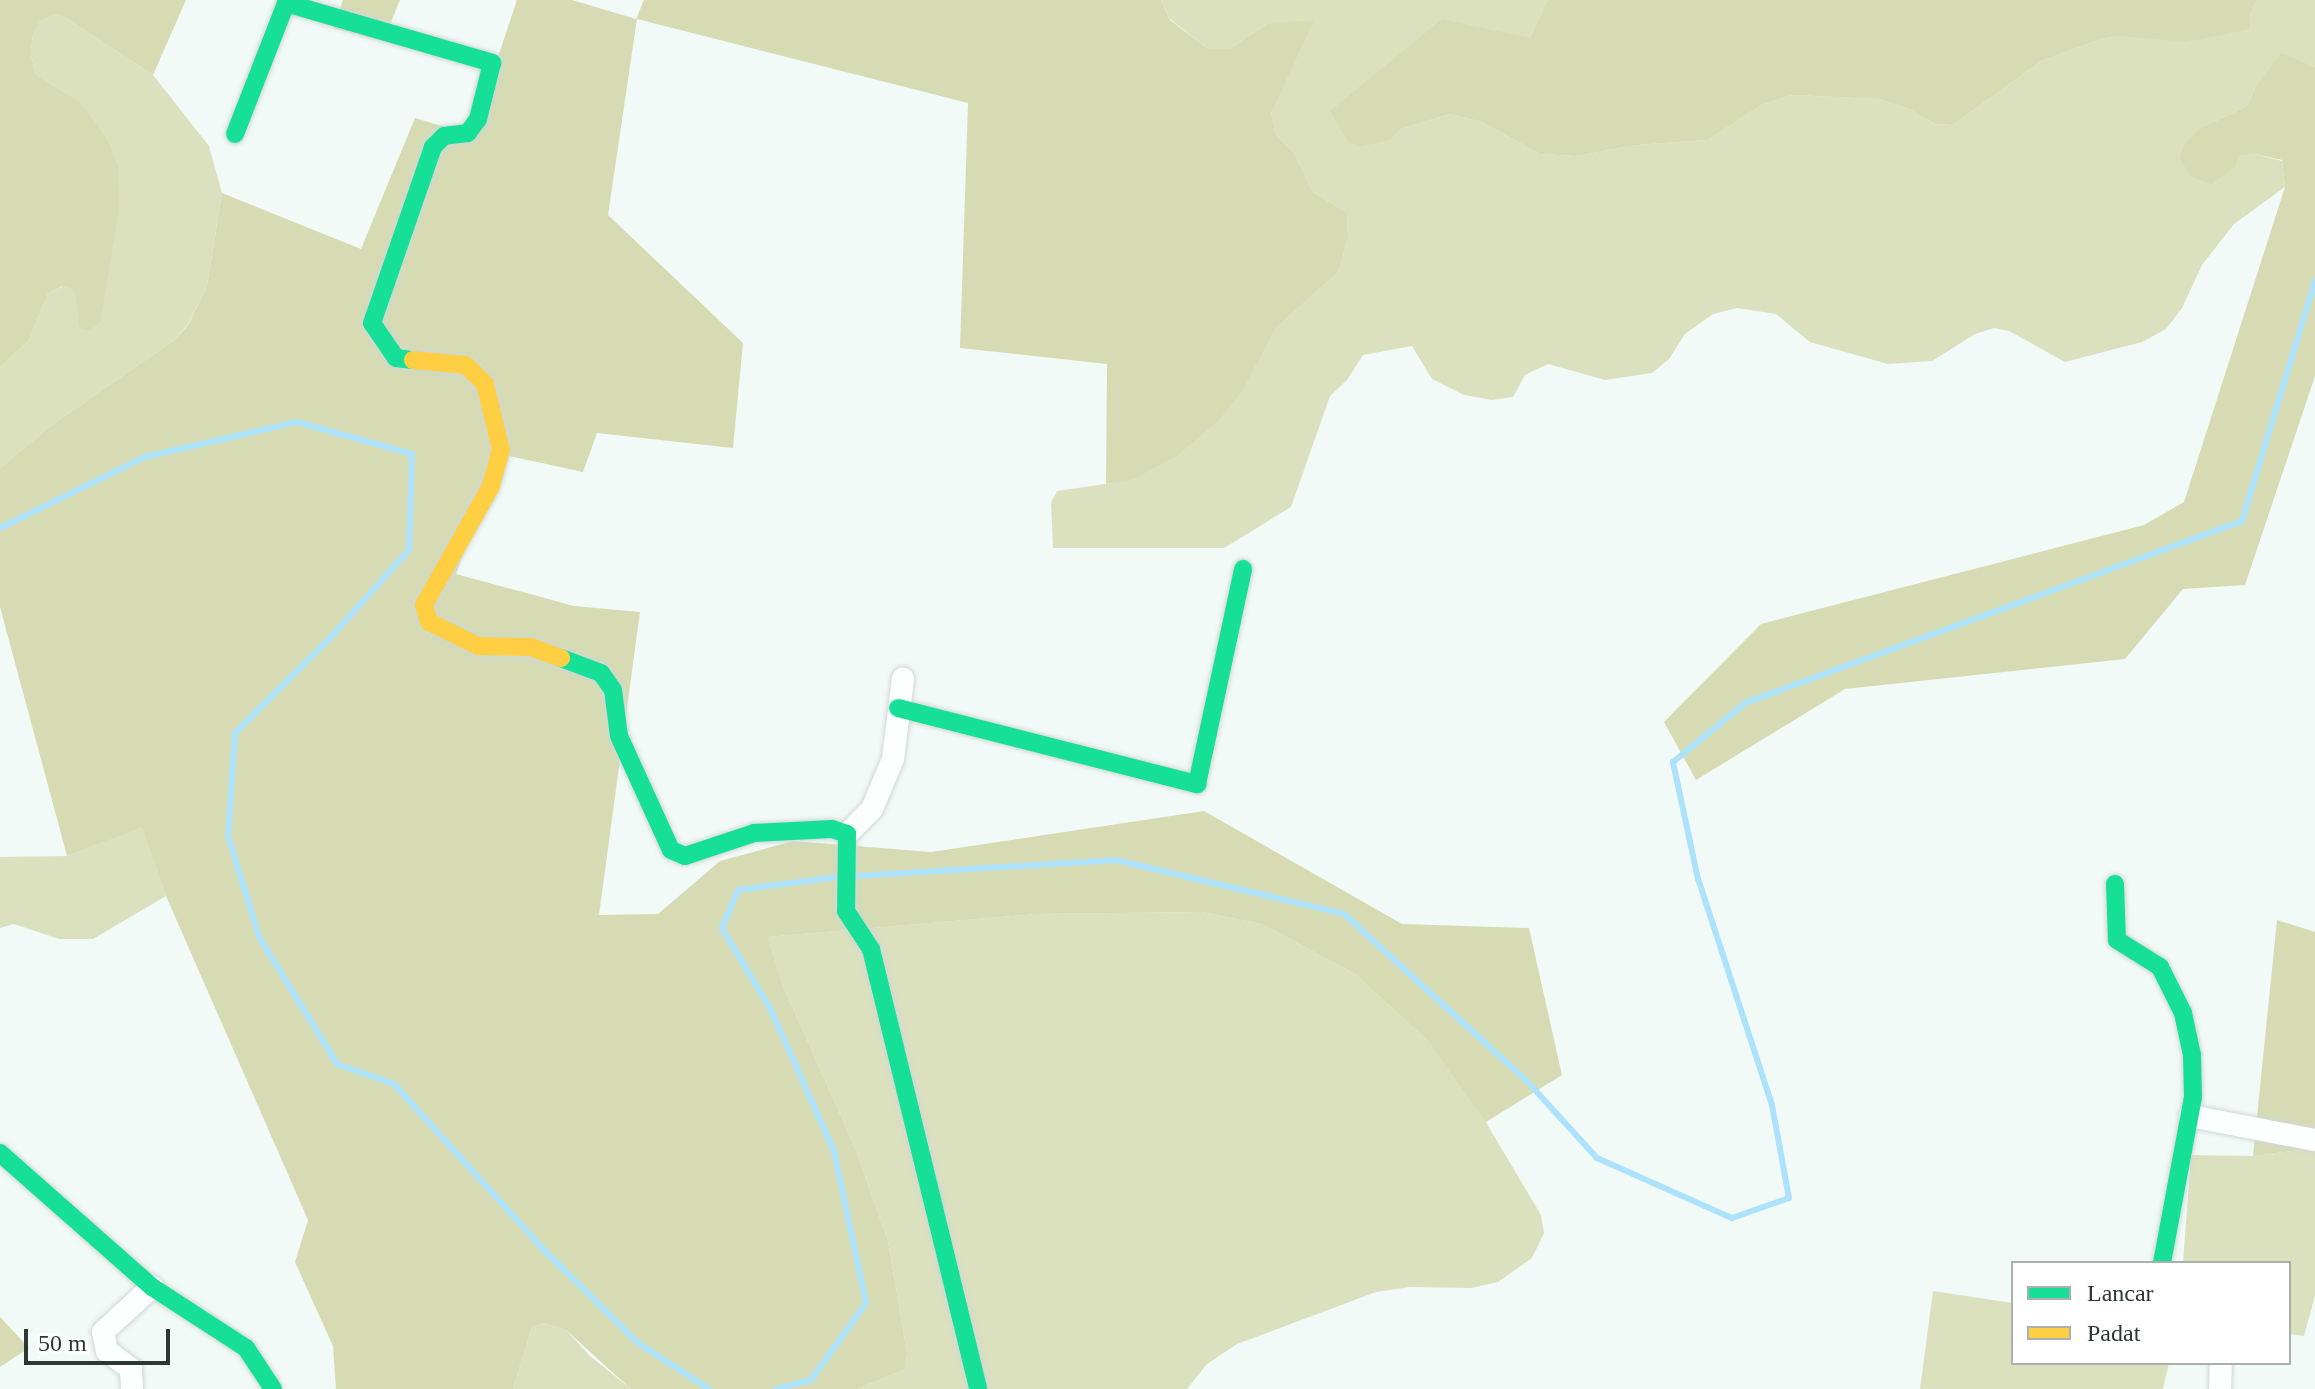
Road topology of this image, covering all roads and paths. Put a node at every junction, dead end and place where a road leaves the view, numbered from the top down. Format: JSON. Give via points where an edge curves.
{"nodes":[{"id":1,"x":235,"y":134,"type":"dead end"},
{"id":2,"x":1243,"y":569,"type":"dead end"},
{"id":3,"x":903,"y":679,"type":"dead end"},
{"id":4,"x":898,"y":708,"type":"junction"},
{"id":5,"x":846,"y":838,"type":"junction"},
{"id":6,"x":2115,"y":884,"type":"dead end"},
{"id":7,"x":2190,"y":1116,"type":"junction"},
{"id":8,"x":2315,"y":1140,"type":"edge"},
{"id":9,"x":0,"y":1153,"type":"edge"},
{"id":10,"x":2162,"y":1261,"type":"edge"},
{"id":11,"x":152,"y":1287,"type":"junction"},
{"id":12,"x":2221,"y":1365,"type":"edge"},
{"id":13,"x":132,"y":1389,"type":"edge"},
{"id":14,"x":273,"y":1389,"type":"edge"},
{"id":15,"x":978,"y":1389,"type":"edge"},
{"id":16,"x":2220,"y":1389,"type":"edge"}],
"edges":[{"from":1,"to":5,"type":"street","via":[[286,3],[492,63],[478,119],[468,133],[444,136],[433,147],[372,323],[396,358],[466,365],[485,384],[501,450],[491,486],[424,605],[429,622],[478,646],[531,647],[601,673],[613,690],[619,736],[671,850],[685,856],[754,833],[832,829]]},
{"from":2,"to":4,"type":"street","via":[[1197,784]]},
{"from":3,"to":4,"type":"street"},
{"from":4,"to":5,"type":"street","via":[[893,759],[872,809]]},
{"from":5,"to":15,"type":"street","via":[[846,911],[871,949]]},
{"from":6,"to":7,"type":"street","via":[[2117,940],[2160,967],[2183,1013],[2192,1055]]},
{"from":7,"to":8,"type":"street"},
{"from":7,"to":10,"type":"street"},
{"from":9,"to":11,"type":"street"},
{"from":11,"to":13,"type":"street","via":[[103,1332],[107,1351],[131,1369]]},
{"from":11,"to":14,"type":"street","via":[[246,1348]]},
{"from":12,"to":16,"type":"street"}]}
